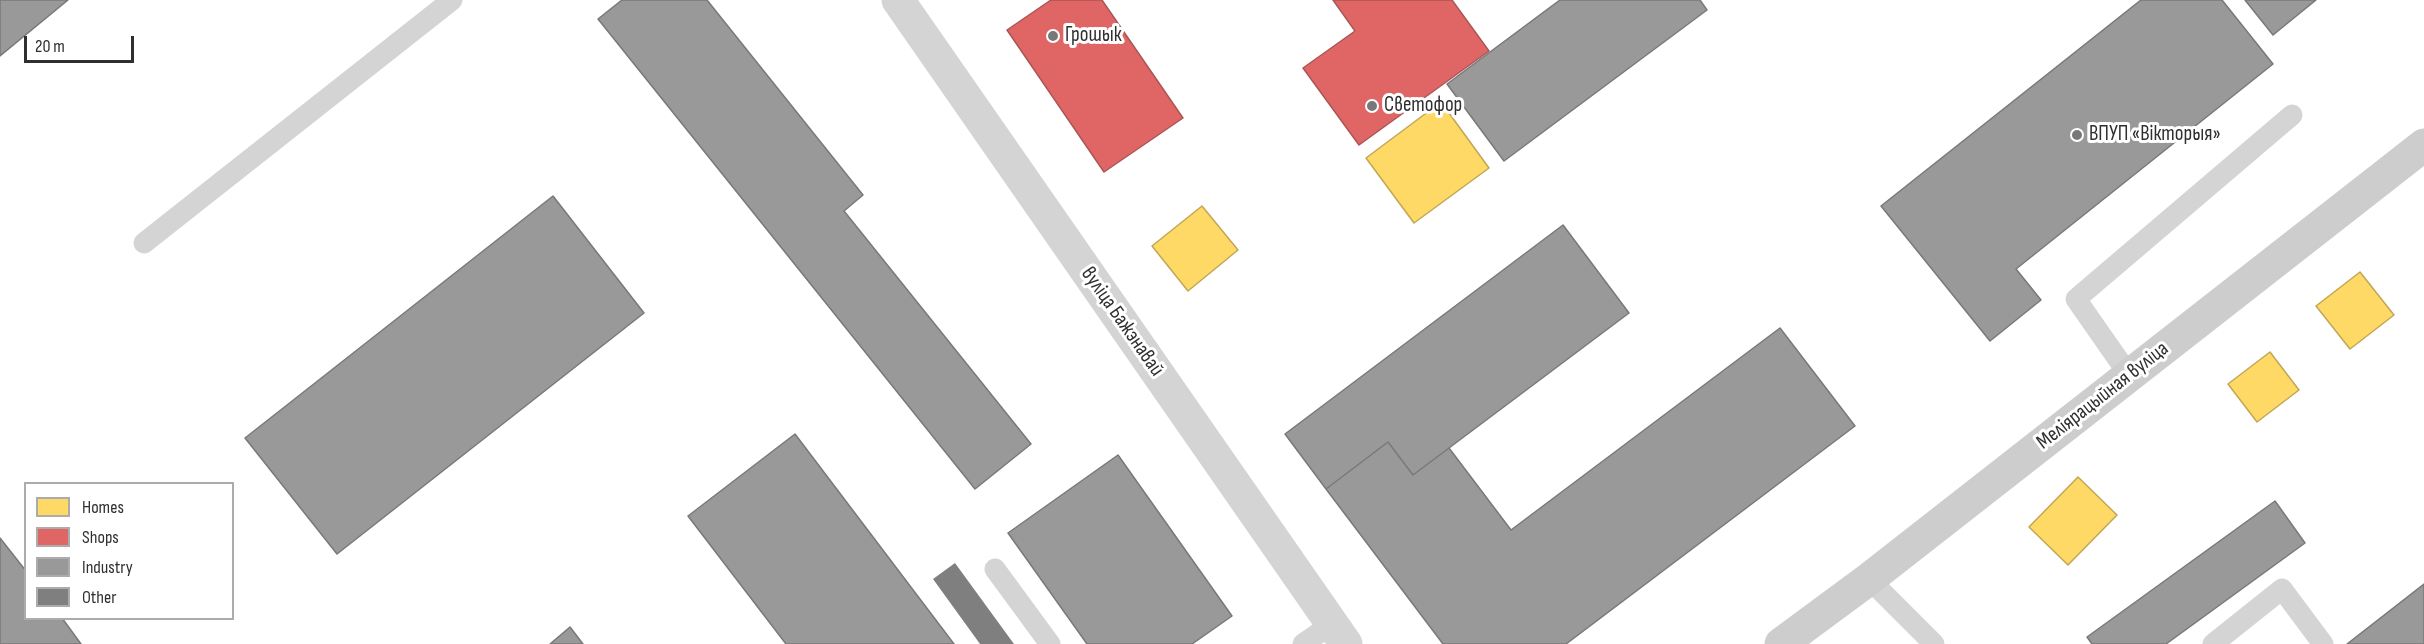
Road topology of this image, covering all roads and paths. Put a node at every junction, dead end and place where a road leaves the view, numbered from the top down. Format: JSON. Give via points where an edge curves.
{"nodes":[{"id":1,"x":452,"y":0,"type":"edge"},
{"id":2,"x":898,"y":0,"type":"edge"},
{"id":3,"x":2292,"y":115,"type":"dead end"},
{"id":4,"x":2424,"y":145,"type":"edge"},
{"id":5,"x":144,"y":243,"type":"dead end"},
{"id":6,"x":2129,"y":375,"type":"junction"},
{"id":7,"x":995,"y":569,"type":"dead end"},
{"id":8,"x":1869,"y":579,"type":"junction"},
{"id":9,"x":1339,"y":634,"type":"edge"},
{"id":10,"x":1050,"y":644,"type":"edge"},
{"id":11,"x":1303,"y":644,"type":"edge"},
{"id":12,"x":1781,"y":644,"type":"edge"},
{"id":13,"x":1934,"y":644,"type":"edge"},
{"id":14,"x":2213,"y":644,"type":"edge"},
{"id":15,"x":2323,"y":644,"type":"edge"}],
"edges":[{"from":1,"to":5,"type":"lane"},
{"from":2,"to":9,"type":"street","name":"вуліца Бажэнавай"},
{"from":3,"to":6,"type":"lane","via":[[2076,299]]},
{"from":4,"to":6,"type":"street","name":"Меліярацыйная вуліца"},
{"from":6,"to":8,"type":"street","name":"Меліярацыйная вуліца"},
{"from":7,"to":10,"type":"lane"},
{"from":8,"to":12,"type":"street","name":"Меліярацыйная вуліца"},
{"from":8,"to":13,"type":"lane"},
{"from":9,"to":11,"type":"lane"},
{"from":14,"to":15,"type":"lane","via":[[2282,589]]}]}
